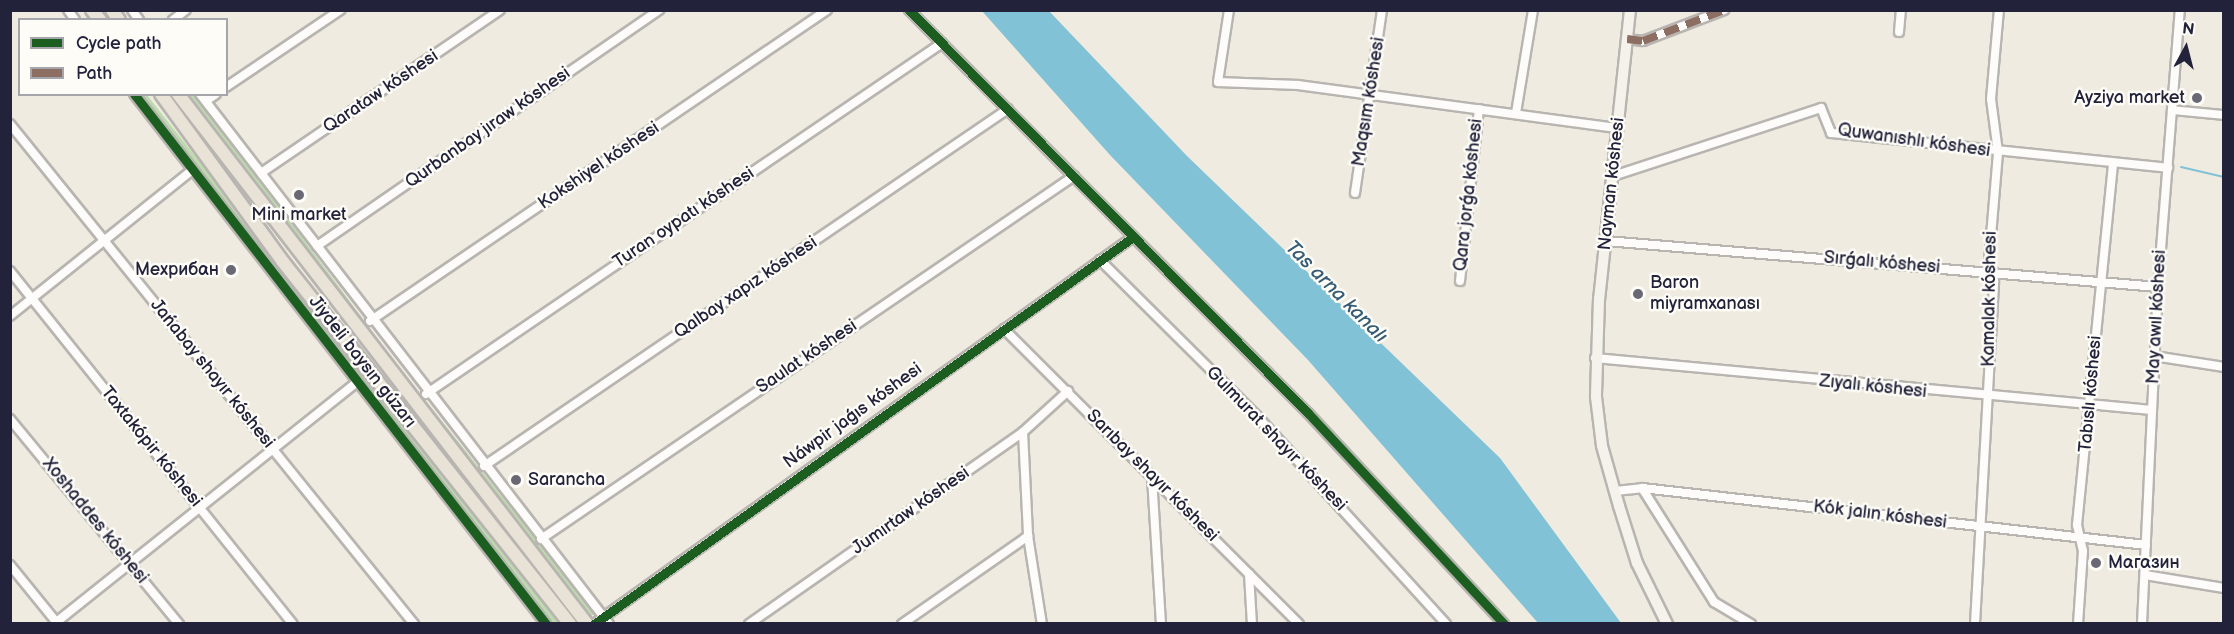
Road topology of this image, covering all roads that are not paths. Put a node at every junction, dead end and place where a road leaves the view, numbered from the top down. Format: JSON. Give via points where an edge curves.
{"nodes":[{"id":1,"x":340,"y":10,"type":"edge"},
{"id":2,"x":500,"y":10,"type":"edge"},
{"id":3,"x":659,"y":10,"type":"edge"},
{"id":4,"x":827,"y":10,"type":"edge"},
{"id":5,"x":909,"y":10,"type":"edge"},
{"id":6,"x":1229,"y":10,"type":"edge"},
{"id":7,"x":1382,"y":10,"type":"edge"},
{"id":8,"x":1533,"y":10,"type":"edge"},
{"id":9,"x":1630,"y":10,"type":"edge"},
{"id":10,"x":1724,"y":10,"type":"edge"},
{"id":11,"x":1901,"y":10,"type":"edge"},
{"id":12,"x":1999,"y":10,"type":"edge"},
{"id":13,"x":2180,"y":10,"type":"edge"},
{"id":14,"x":1899,"y":32,"type":"dead end"},
{"id":15,"x":1627,"y":39,"type":"junction"},
{"id":16,"x":942,"y":43,"type":"junction"},
{"id":17,"x":228,"y":86,"type":"edge"},
{"id":18,"x":136,"y":96,"type":"edge"},
{"id":19,"x":162,"y":96,"type":"edge"},
{"id":20,"x":180,"y":96,"type":"edge"},
{"id":21,"x":1372,"y":96,"type":"junction"},
{"id":22,"x":203,"y":98,"type":"edge"},
{"id":23,"x":1008,"y":109,"type":"junction"},
{"id":24,"x":1479,"y":109,"type":"junction"},
{"id":25,"x":2172,"y":110,"type":"junction"},
{"id":26,"x":1516,"y":113,"type":"junction"},
{"id":27,"x":2223,"y":116,"type":"edge"},
{"id":28,"x":10,"y":124,"type":"edge"},
{"id":29,"x":1618,"y":128,"type":"junction"},
{"id":30,"x":1998,"y":152,"type":"junction"},
{"id":31,"x":2113,"y":163,"type":"junction"},
{"id":32,"x":2168,"y":168,"type":"junction"},
{"id":33,"x":192,"y":170,"type":"junction"},
{"id":34,"x":261,"y":173,"type":"junction"},
{"id":35,"x":1074,"y":176,"type":"junction"},
{"id":36,"x":1614,"y":176,"type":"junction"},
{"id":37,"x":1354,"y":193,"type":"dead end"},
{"id":38,"x":1133,"y":237,"type":"junction"},
{"id":39,"x":104,"y":240,"type":"junction"},
{"id":40,"x":1606,"y":241,"type":"junction"},
{"id":41,"x":316,"y":246,"type":"junction"},
{"id":42,"x":1100,"y":260,"type":"junction"},
{"id":43,"x":10,"y":271,"type":"edge"},
{"id":44,"x":1988,"y":272,"type":"junction"},
{"id":45,"x":1460,"y":281,"type":"dead end"},
{"id":46,"x":2099,"y":282,"type":"junction"},
{"id":47,"x":2158,"y":287,"type":"junction"},
{"id":48,"x":33,"y":299,"type":"junction"},
{"id":49,"x":10,"y":316,"type":"edge"},
{"id":50,"x":370,"y":321,"type":"junction"},
{"id":51,"x":1004,"y":329,"type":"junction"},
{"id":52,"x":2154,"y":356,"type":"junction"},
{"id":53,"x":1595,"y":358,"type":"junction"},
{"id":54,"x":2223,"y":367,"type":"edge"},
{"id":55,"x":356,"y":383,"type":"junction"},
{"id":56,"x":1068,"y":391,"type":"junction"},
{"id":57,"x":426,"y":394,"type":"junction"},
{"id":58,"x":1985,"y":398,"type":"junction"},
{"id":59,"x":2092,"y":407,"type":"junction"},
{"id":60,"x":2152,"y":411,"type":"junction"},
{"id":61,"x":10,"y":419,"type":"edge"},
{"id":62,"x":1023,"y":432,"type":"junction"},
{"id":63,"x":273,"y":449,"type":"junction"},
{"id":64,"x":484,"y":466,"type":"junction"},
{"id":65,"x":1152,"y":477,"type":"junction"},
{"id":66,"x":1642,"y":488,"type":"junction"},
{"id":67,"x":1615,"y":491,"type":"junction"},
{"id":68,"x":201,"y":509,"type":"junction"},
{"id":69,"x":1979,"y":527,"type":"junction"},
{"id":70,"x":1028,"y":536,"type":"junction"},
{"id":71,"x":2082,"y":538,"type":"junction"},
{"id":72,"x":541,"y":539,"type":"junction"},
{"id":73,"x":2146,"y":545,"type":"junction"},
{"id":74,"x":129,"y":563,"type":"junction"},
{"id":75,"x":10,"y":565,"type":"edge"},
{"id":76,"x":1249,"y":574,"type":"junction"},
{"id":77,"x":2145,"y":575,"type":"junction"},
{"id":78,"x":2223,"y":588,"type":"edge"},
{"id":79,"x":603,"y":616,"type":"junction"},
{"id":80,"x":56,"y":623,"type":"edge"},
{"id":81,"x":179,"y":624,"type":"edge"},
{"id":82,"x":292,"y":624,"type":"edge"},
{"id":83,"x":414,"y":624,"type":"edge"},
{"id":84,"x":546,"y":624,"type":"edge"},
{"id":85,"x":570,"y":624,"type":"edge"},
{"id":86,"x":587,"y":624,"type":"edge"},
{"id":87,"x":594,"y":624,"type":"edge"},
{"id":88,"x":609,"y":624,"type":"edge"},
{"id":89,"x":749,"y":624,"type":"edge"},
{"id":90,"x":902,"y":624,"type":"edge"},
{"id":91,"x":1042,"y":624,"type":"edge"},
{"id":92,"x":1161,"y":624,"type":"edge"},
{"id":93,"x":1252,"y":624,"type":"edge"},
{"id":94,"x":1299,"y":624,"type":"edge"},
{"id":95,"x":1446,"y":624,"type":"edge"},
{"id":96,"x":1504,"y":624,"type":"edge"},
{"id":97,"x":1667,"y":624,"type":"edge"},
{"id":98,"x":1751,"y":624,"type":"edge"},
{"id":99,"x":1975,"y":624,"type":"edge"},
{"id":100,"x":2078,"y":624,"type":"edge"},
{"id":101,"x":2142,"y":624,"type":"edge"}],
"edges":[{"from":1,"to":17,"type":"street"},
{"from":2,"to":34,"type":"street","name":"Qarataw kóshesi"},
{"from":3,"to":41,"type":"street","name":"Qurbanbay jıraw kóshesi"},
{"from":4,"to":50,"type":"street","name":"Kokshiyel kóshesi"},
{"from":5,"to":16,"type":"street"},
{"from":6,"to":21,"type":"street","via":[[1218,82]]},
{"from":7,"to":21,"type":"street","name":"Maqsım kóshesi"},
{"from":8,"to":26,"type":"street"},
{"from":9,"to":15,"type":"main road","name":"Nayman kóshesi"},
{"from":10,"to":15,"type":"street","via":[[1643,41]]},
{"from":11,"to":14,"type":"street"},
{"from":12,"to":30,"type":"street","name":"Kamalak kóshesi","via":[[1991,99]]},
{"from":13,"to":25,"type":"street","name":"May awıl kóshesi"},
{"from":15,"to":29,"type":"main road","name":"Nayman kóshesi"},
{"from":16,"to":23,"type":"street"},
{"from":16,"to":57,"type":"street","name":"Turan oypatı kóshesi"},
{"from":18,"to":33,"type":"street"},
{"from":19,"to":85,"type":"main road","name":"Jiydeli baysın gúzarı","via":[[283,262]]},
{"from":20,"to":86,"type":"main road","name":"Jiydeli baysın gúzarı"},
{"from":21,"to":24,"type":"street"},
{"from":21,"to":37,"type":"street","name":"Maqsım kóshesi"},
{"from":22,"to":34,"type":"street"},
{"from":23,"to":35,"type":"street"},
{"from":23,"to":64,"type":"street","name":"Qalbay xapız kóshesi"},
{"from":24,"to":26,"type":"street"},
{"from":24,"to":45,"type":"street","name":"Qara jorǵa kóshesi"},
{"from":25,"to":27,"type":"street"},
{"from":25,"to":32,"type":"street","name":"May awıl kóshesi"},
{"from":26,"to":29,"type":"street"},
{"from":28,"to":39,"type":"street","name":"Jańabay shayır kóshesi"},
{"from":29,"to":36,"type":"main road","name":"Nayman kóshesi"},
{"from":30,"to":31,"type":"street","name":"Quwanıshlı kóshesi"},
{"from":30,"to":36,"type":"street","name":"Quwanıshlı kóshesi","via":[[1831,133],[1821,108]]},
{"from":30,"to":44,"type":"street","name":"Kamalak kóshesi"},
{"from":31,"to":32,"type":"street","name":"Quwanıshlı kóshesi"},
{"from":31,"to":46,"type":"street","name":"Tabıslı kóshesi"},
{"from":32,"to":47,"type":"street","name":"May awıl kóshesi"},
{"from":33,"to":39,"type":"street"},
{"from":33,"to":55,"type":"street"},
{"from":34,"to":41,"type":"street"},
{"from":35,"to":38,"type":"street"},
{"from":35,"to":72,"type":"street","name":"Saulat kóshesi"},
{"from":36,"to":40,"type":"main road","name":"Nayman kóshesi"},
{"from":38,"to":42,"type":"street","name":"Náwpir jaǵıs kóshesi"},
{"from":38,"to":96,"type":"street","via":[[1386,494]]},
{"from":39,"to":48,"type":"street"},
{"from":39,"to":63,"type":"street","name":"Jańabay shayır kóshesi"},
{"from":40,"to":44,"type":"street","name":"Sırǵalı kóshesi"},
{"from":40,"to":53,"type":"main road","name":"Nayman kóshesi"},
{"from":41,"to":50,"type":"street"},
{"from":42,"to":51,"type":"street","name":"Náwpir jaǵıs kóshesi"},
{"from":42,"to":95,"type":"street","name":"Gulmurat shayır kóshesi","via":[[1257,416]]},
{"from":43,"to":48,"type":"street","name":"Taxtakópir kóshesi"},
{"from":44,"to":46,"type":"street","name":"Sırǵalı kóshesi"},
{"from":44,"to":58,"type":"street","name":"Kamalak kóshesi","via":[[1994,282]]},
{"from":46,"to":47,"type":"street","name":"Sırǵalı kóshesi"},
{"from":46,"to":59,"type":"street","name":"Tabıslı kóshesi"},
{"from":47,"to":52,"type":"street","name":"May awıl kóshesi"},
{"from":48,"to":49,"type":"street"},
{"from":48,"to":68,"type":"street","name":"Taxtakópir kóshesi"},
{"from":50,"to":57,"type":"street"},
{"from":51,"to":56,"type":"street","name":"Sarıbay shayır kóshesi"},
{"from":51,"to":79,"type":"street","name":"Náwpir jaǵıs kóshesi"},
{"from":52,"to":54,"type":"street"},
{"from":52,"to":60,"type":"street","name":"May awıl kóshesi"},
{"from":53,"to":58,"type":"street","name":"Zıyalı kóshesi"},
{"from":53,"to":67,"type":"main road","name":"Nayman kóshesi","via":[[1602,446]]},
{"from":55,"to":63,"type":"street"},
{"from":55,"to":84,"type":"street"},
{"from":56,"to":62,"type":"street","name":"Jumırtaw kóshesi"},
{"from":56,"to":65,"type":"street","name":"Sarıbay shayır kóshesi"},
{"from":57,"to":64,"type":"street"},
{"from":58,"to":59,"type":"street","name":"Zıyalı kóshesi"},
{"from":58,"to":69,"type":"street","name":"Kamalak kóshesi"},
{"from":59,"to":60,"type":"street","name":"Zıyalı kóshesi"},
{"from":59,"to":71,"type":"street","name":"Tabıslı kóshesi","via":[[2077,525]]},
{"from":60,"to":73,"type":"street","name":"May awıl kóshesi"},
{"from":61,"to":74,"type":"street","name":"Xoshaddes kóshesi"},
{"from":62,"to":70,"type":"street"},
{"from":62,"to":89,"type":"street","name":"Jumırtaw kóshesi"},
{"from":63,"to":68,"type":"street"},
{"from":63,"to":83,"type":"street","name":"Jańabay shayır kóshesi"},
{"from":64,"to":72,"type":"street"},
{"from":65,"to":76,"type":"street","name":"Sarıbay shayır kóshesi"},
{"from":65,"to":92,"type":"street"},
{"from":66,"to":67,"type":"street","name":"Kók jalın kóshesi"},
{"from":66,"to":69,"type":"street","name":"Kók jalın kóshesi"},
{"from":66,"to":98,"type":"street","via":[[1714,602]]},
{"from":67,"to":97,"type":"main road","name":"Nayman kóshesi","via":[[1637,563]]},
{"from":68,"to":74,"type":"street"},
{"from":68,"to":82,"type":"street","name":"Taxtakópir kóshesi"},
{"from":69,"to":71,"type":"street","name":"Kók jalın kóshesi"},
{"from":69,"to":99,"type":"street","name":"Kamalak kóshesi"},
{"from":70,"to":90,"type":"street"},
{"from":70,"to":91,"type":"street"},
{"from":71,"to":73,"type":"street","name":"Kók jalın kóshesi"},
{"from":71,"to":100,"type":"street","name":"Tabıslı kóshesi"},
{"from":72,"to":79,"type":"street"},
{"from":73,"to":77,"type":"street","name":"May awıl kóshesi"},
{"from":74,"to":80,"type":"street"},
{"from":74,"to":81,"type":"street","name":"Xoshaddes kóshesi"},
{"from":75,"to":80,"type":"street"},
{"from":76,"to":93,"type":"street"},
{"from":76,"to":94,"type":"street","name":"Sarıbay shayır kóshesi"},
{"from":77,"to":78,"type":"street"},
{"from":77,"to":101,"type":"street","name":"May awıl kóshesi"},
{"from":79,"to":87,"type":"street","name":"Náwpir jaǵıs kóshesi"},
{"from":79,"to":88,"type":"street"}]}
